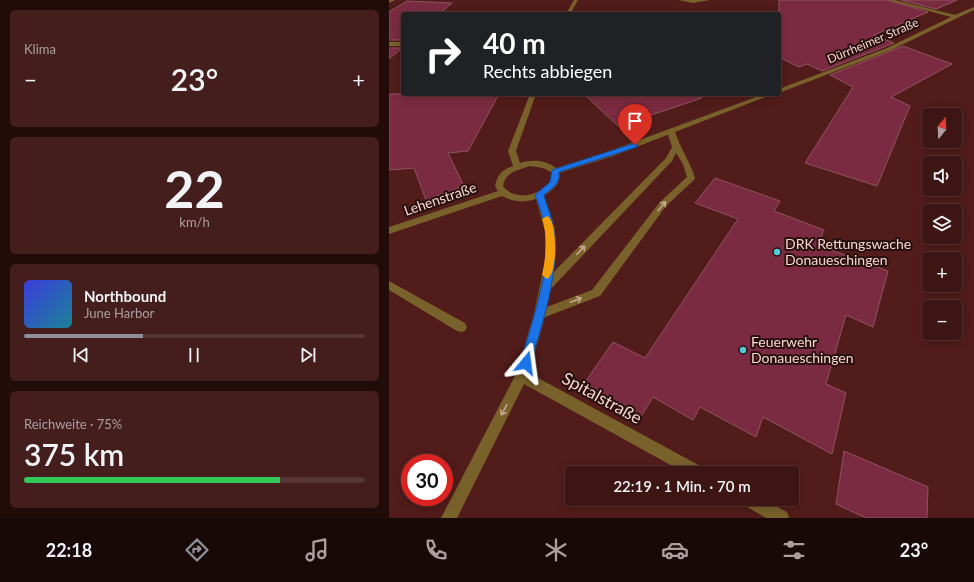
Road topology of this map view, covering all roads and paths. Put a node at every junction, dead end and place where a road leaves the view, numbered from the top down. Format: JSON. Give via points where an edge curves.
{"nodes":[{"id":1,"x":393,"y":0,"type":"edge"},
{"id":2,"x":576,"y":0,"type":"edge"},
{"id":3,"x":680,"y":0,"type":"edge"},
{"id":4,"x":708,"y":0,"type":"edge"},
{"id":5,"x":890,"y":0,"type":"edge"},
{"id":6,"x":389,"y":2,"type":"edge"},
{"id":7,"x":974,"y":8,"type":"edge"},
{"id":8,"x":569,"y":12,"type":"edge"},
{"id":9,"x":955,"y":17,"type":"junction"},
{"id":10,"x":389,"y":44,"type":"edge"},
{"id":11,"x":401,"y":44,"type":"edge"},
{"id":12,"x":781,"y":90,"type":"edge"},
{"id":13,"x":532,"y":96,"type":"edge"},
{"id":14,"x":765,"y":96,"type":"edge"},
{"id":15,"x":671,"y":132,"type":"junction"},
{"id":16,"x":675,"y":147,"type":"junction"},
{"id":17,"x":517,"y":165,"type":"junction"},
{"id":18,"x":555,"y":171,"type":"junction"},
{"id":19,"x":501,"y":193,"type":"junction"},
{"id":20,"x":539,"y":195,"type":"junction"},
{"id":21,"x":389,"y":231,"type":"edge"},
{"id":22,"x":389,"y":285,"type":"edge"},
{"id":23,"x":545,"y":288,"type":"junction"},
{"id":24,"x":540,"y":314,"type":"junction"},
{"id":25,"x":461,"y":327,"type":"dead end"},
{"id":26,"x":522,"y":376,"type":"junction"},
{"id":27,"x":686,"y":466,"type":"edge"},
{"id":28,"x":760,"y":506,"type":"edge"},
{"id":29,"x":449,"y":518,"type":"edge"},
{"id":30,"x":781,"y":518,"type":"edge"}],
"edges":[{"from":1,"to":6,"type":"street"},
{"from":2,"to":8,"type":"street"},
{"from":3,"to":4,"type":"street"},
{"from":5,"to":9,"type":"street"},
{"from":7,"to":9,"type":"street","name":"Dürrheimer Straße"},
{"from":9,"to":12,"type":"street","name":"Dürrheimer Straße","via":[[889,49]]},
{"from":10,"to":11,"type":"street"},
{"from":13,"to":17,"type":"street","via":[[512,151]]},
{"from":14,"to":15,"type":"street"},
{"from":15,"to":16,"type":"street"},
{"from":15,"to":18,"type":"street"},
{"from":23,"to":16,"type":"street","one_way":true,"via":[[669,159]]},
{"from":24,"to":16,"type":"street","one_way":true,"via":[[596,292],[663,204],[691,178],[687,164]]},
{"from":17,"to":18,"type":"street","via":[[540,163]]},
{"from":17,"to":19,"type":"street","via":[[500,178],[498,186]]},
{"from":18,"to":20,"type":"street","via":[[554,183]]},
{"from":19,"to":20,"type":"street","via":[[517,199]]},
{"from":19,"to":21,"type":"street","name":"Lehenstraße"},
{"from":20,"to":23,"type":"street","via":[[550,230],[550,261]]},
{"from":22,"to":25,"type":"street"},
{"from":23,"to":24,"type":"street"},
{"from":24,"to":26,"type":"street"},
{"from":26,"to":27,"type":"street","name":"Spitalstraße"},
{"from":26,"to":29,"type":"street","one_way":true},
{"from":28,"to":30,"type":"street"}]}
